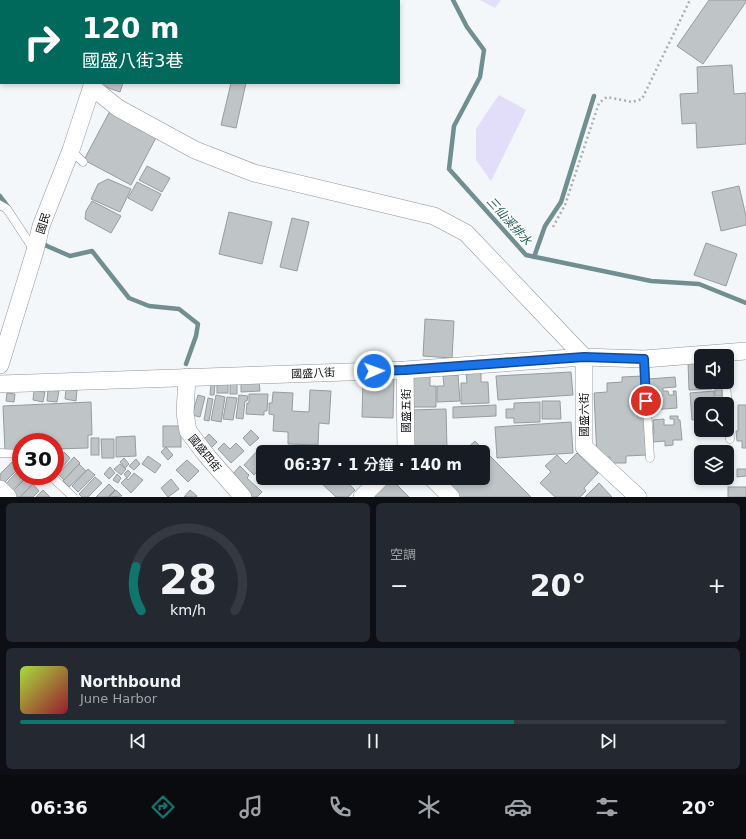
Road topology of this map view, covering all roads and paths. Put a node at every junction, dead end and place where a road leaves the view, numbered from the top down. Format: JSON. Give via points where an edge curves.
{"nodes":[{"id":1,"x":690,"y":0,"type":"edge"},
{"id":2,"x":92,"y":85,"type":"edge"},
{"id":3,"x":71,"y":150,"type":"junction"},
{"id":4,"x":83,"y":162,"type":"dead end"},
{"id":5,"x":0,"y":205,"type":"edge"},
{"id":6,"x":552,"y":227,"type":"dead end"},
{"id":7,"x":35,"y":250,"type":"junction"},
{"id":8,"x":746,"y":351,"type":"edge"},
{"id":9,"x":734,"y":353,"type":"edge"},
{"id":10,"x":694,"y":356,"type":"edge"},
{"id":11,"x":584,"y":357,"type":"junction"},
{"id":12,"x":644,"y":359,"type":"junction"},
{"id":13,"x":0,"y":365,"type":"edge"},
{"id":14,"x":405,"y":370,"type":"junction"},
{"id":15,"x":187,"y":377,"type":"junction"},
{"id":16,"x":0,"y":384,"type":"edge"},
{"id":17,"x":726,"y":389,"type":"edge"},
{"id":18,"x":730,"y":439,"type":"dead end"},
{"id":19,"x":406,"y":445,"type":"edge"},
{"id":20,"x":0,"y":453,"type":"edge"},
{"id":21,"x":12,"y":454,"type":"edge"},
{"id":22,"x":650,"y":458,"type":"dead end"},
{"id":23,"x":60,"y":485,"type":"edge"},
{"id":24,"x":374,"y":485,"type":"edge"},
{"id":25,"x":439,"y":485,"type":"edge"},
{"id":26,"x":0,"y":489,"type":"edge"},
{"id":27,"x":8,"y":497,"type":"edge"},
{"id":28,"x":73,"y":497,"type":"edge"},
{"id":29,"x":243,"y":497,"type":"edge"},
{"id":30,"x":362,"y":497,"type":"edge"},
{"id":31,"x":451,"y":497,"type":"edge"},
{"id":32,"x":638,"y":497,"type":"edge"}],
"edges":[{"from":1,"to":6,"type":"path","via":[[642,99],[632,102],[607,96],[599,103],[565,205]]},
{"from":2,"to":3,"type":"street","name":"國民"},
{"from":2,"to":11,"type":"street","via":[[118,108],[195,150],[254,172],[434,216],[466,233]]},
{"from":3,"to":4,"type":"lane"},
{"from":3,"to":7,"type":"street","name":"國民","via":[[41,226]]},
{"from":5,"to":7,"type":"lane","via":[[7,209]]},
{"from":7,"to":13,"type":"street","name":"國民"},
{"from":8,"to":9,"type":"street","name":"國盛八街"},
{"from":10,"to":12,"type":"street","name":"國盛八街"},
{"from":11,"to":12,"type":"street","name":"國盛八街"},
{"from":11,"to":14,"type":"street","name":"國盛八街"},
{"from":11,"to":32,"type":"street","name":"國盛六街","via":[[584,447]]},
{"from":12,"to":22,"type":"lane"},
{"from":14,"to":15,"type":"street","name":"國盛八街"},
{"from":14,"to":19,"type":"street","name":"國盛五街"},
{"from":15,"to":16,"type":"street","name":"國盛八街"},
{"from":15,"to":29,"type":"street","name":"國盛四街","via":[[185,413],[188,431]]},
{"from":17,"to":18,"type":"lane"},
{"from":20,"to":21,"type":"lane"},
{"from":23,"to":28,"type":"lane"},
{"from":24,"to":30,"type":"street"},
{"from":25,"to":31,"type":"street"},
{"from":26,"to":27,"type":"street"}]}
